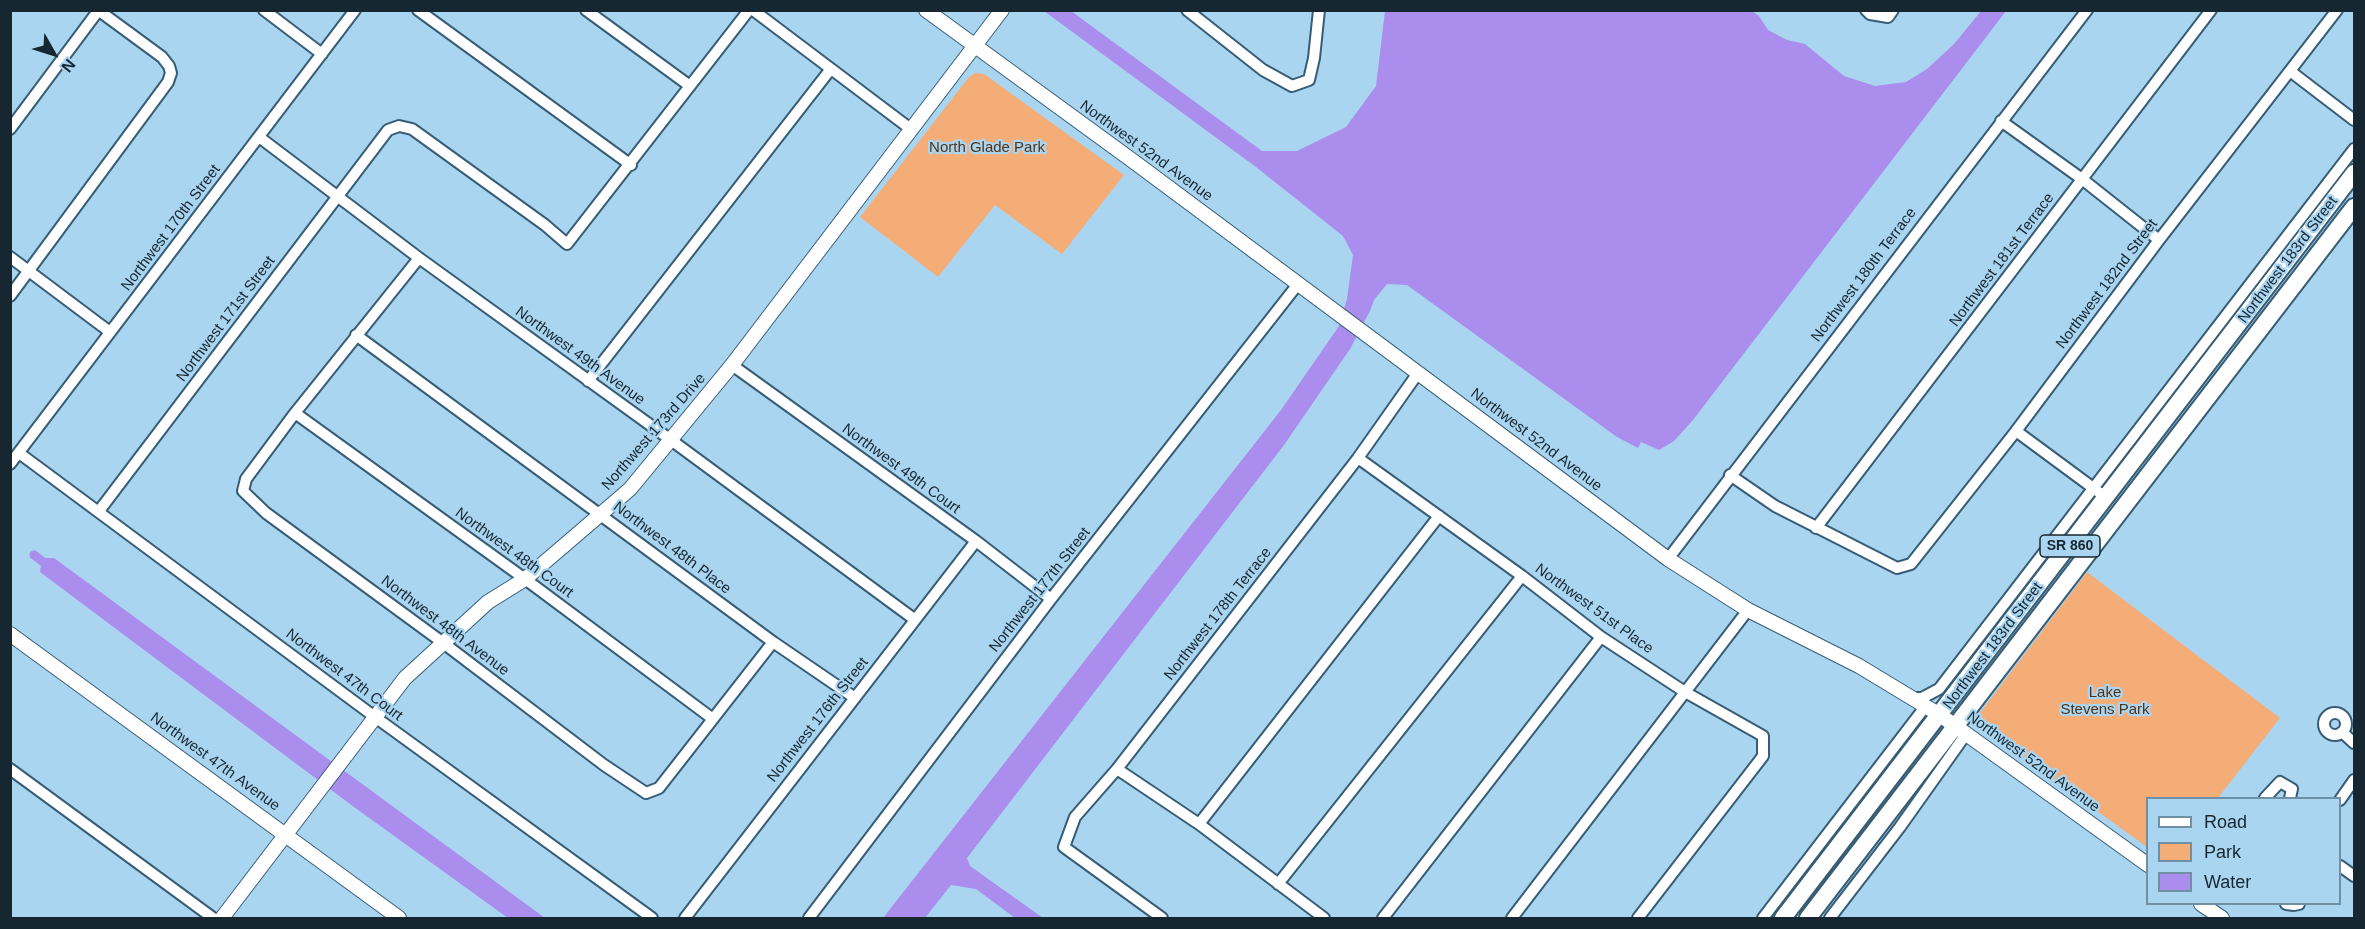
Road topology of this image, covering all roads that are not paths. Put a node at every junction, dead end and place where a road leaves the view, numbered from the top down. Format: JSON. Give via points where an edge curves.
{"nodes":[{"id":1,"x":264,"y":10,"type":"edge"},
{"id":2,"x":356,"y":10,"type":"edge"},
{"id":3,"x":418,"y":10,"type":"edge"},
{"id":4,"x":586,"y":10,"type":"edge"},
{"id":5,"x":751,"y":10,"type":"edge"},
{"id":6,"x":926,"y":10,"type":"edge"},
{"id":7,"x":1002,"y":10,"type":"edge"},
{"id":8,"x":1187,"y":10,"type":"edge"},
{"id":9,"x":1319,"y":10,"type":"edge"},
{"id":10,"x":1866,"y":10,"type":"edge"},
{"id":11,"x":1893,"y":10,"type":"edge"},
{"id":12,"x":2086,"y":10,"type":"edge"},
{"id":13,"x":2211,"y":10,"type":"edge"},
{"id":14,"x":2337,"y":10,"type":"edge"},
{"id":15,"x":98,"y":11,"type":"edge"},
{"id":16,"x":974,"y":46,"type":"junction"},
{"id":17,"x":322,"y":54,"type":"junction"},
{"id":18,"x":830,"y":70,"type":"junction"},
{"id":19,"x":2290,"y":71,"type":"junction"},
{"id":20,"x":690,"y":86,"type":"junction"},
{"id":21,"x":2355,"y":120,"type":"edge"},
{"id":22,"x":2001,"y":121,"type":"junction"},
{"id":23,"x":10,"y":129,"type":"edge"},
{"id":24,"x":912,"y":130,"type":"junction"},
{"id":25,"x":259,"y":137,"type":"junction"},
{"id":26,"x":2355,"y":149,"type":"edge"},
{"id":27,"x":630,"y":165,"type":"junction"},
{"id":28,"x":2355,"y":173,"type":"edge"},
{"id":29,"x":2082,"y":179,"type":"junction"},
{"id":30,"x":337,"y":197,"type":"junction"},
{"id":31,"x":2355,"y":207,"type":"edge"},
{"id":32,"x":2159,"y":240,"type":"junction"},
{"id":33,"x":10,"y":257,"type":"edge"},
{"id":34,"x":419,"y":258,"type":"junction"},
{"id":35,"x":29,"y":271,"type":"junction"},
{"id":36,"x":1298,"y":284,"type":"junction"},
{"id":37,"x":10,"y":296,"type":"edge"},
{"id":38,"x":110,"y":332,"type":"junction"},
{"id":39,"x":356,"y":335,"type":"junction"},
{"id":40,"x":2219,"y":350,"type":"junction"},
{"id":41,"x":732,"y":365,"type":"junction"},
{"id":42,"x":1418,"y":373,"type":"junction"},
{"id":43,"x":588,"y":381,"type":"junction"},
{"id":44,"x":2212,"y":394,"type":"junction"},
{"id":45,"x":295,"y":413,"type":"junction"},
{"id":46,"x":2016,"y":431,"type":"junction"},
{"id":47,"x":672,"y":440,"type":"junction"},
{"id":48,"x":19,"y":453,"type":"junction"},
{"id":49,"x":1358,"y":458,"type":"junction"},
{"id":50,"x":10,"y":464,"type":"edge"},
{"id":51,"x":1730,"y":475,"type":"junction"},
{"id":52,"x":2101,"y":494,"type":"junction"},
{"id":53,"x":99,"y":511,"type":"junction"},
{"id":54,"x":602,"y":515,"type":"junction"},
{"id":55,"x":1439,"y":516,"type":"junction"},
{"id":56,"x":1816,"y":528,"type":"junction"},
{"id":57,"x":976,"y":541,"type":"junction"},
{"id":58,"x":1668,"y":559,"type":"junction"},
{"id":59,"x":1522,"y":576,"type":"junction"},
{"id":60,"x":525,"y":579,"type":"junction"},
{"id":61,"x":1052,"y":598,"type":"junction"},
{"id":62,"x":1748,"y":609,"type":"junction"},
{"id":63,"x":914,"y":620,"type":"junction"},
{"id":64,"x":10,"y":634,"type":"edge"},
{"id":65,"x":1601,"y":637,"type":"junction"},
{"id":66,"x":442,"y":642,"type":"junction"},
{"id":67,"x":773,"y":642,"type":"junction"},
{"id":68,"x":1685,"y":692,"type":"junction"},
{"id":69,"x":855,"y":698,"type":"junction"},
{"id":70,"x":1911,"y":698,"type":"junction"},
{"id":71,"x":1933,"y":711,"type":"junction"},
{"id":72,"x":375,"y":717,"type":"junction"},
{"id":73,"x":713,"y":720,"type":"junction"},
{"id":74,"x":1961,"y":730,"type":"junction"},
{"id":75,"x":2342,"y":732,"type":"dead end"},
{"id":76,"x":2355,"y":743,"type":"edge"},
{"id":77,"x":10,"y":769,"type":"edge"},
{"id":78,"x":1117,"y":769,"type":"junction"},
{"id":79,"x":2355,"y":780,"type":"edge"},
{"id":80,"x":2266,"y":797,"type":"edge"},
{"id":81,"x":2290,"y":797,"type":"edge"},
{"id":82,"x":2341,"y":799,"type":"edge"},
{"id":83,"x":1199,"y":824,"type":"junction"},
{"id":84,"x":286,"y":835,"type":"junction"},
{"id":85,"x":2146,"y":864,"type":"edge"},
{"id":86,"x":1278,"y":884,"type":"junction"},
{"id":87,"x":1803,"y":893,"type":"junction"},
{"id":88,"x":2204,"y":905,"type":"edge"},
{"id":89,"x":213,"y":918,"type":"edge"},
{"id":90,"x":222,"y":918,"type":"edge"},
{"id":91,"x":399,"y":918,"type":"edge"},
{"id":92,"x":652,"y":918,"type":"edge"},
{"id":93,"x":685,"y":918,"type":"edge"},
{"id":94,"x":809,"y":918,"type":"edge"},
{"id":95,"x":1162,"y":918,"type":"edge"},
{"id":96,"x":1324,"y":918,"type":"edge"},
{"id":97,"x":1383,"y":918,"type":"edge"},
{"id":98,"x":1512,"y":918,"type":"edge"},
{"id":99,"x":1638,"y":918,"type":"edge"},
{"id":100,"x":1763,"y":918,"type":"edge"},
{"id":101,"x":1783,"y":918,"type":"edge"},
{"id":102,"x":1798,"y":918,"type":"edge"},
{"id":103,"x":1808,"y":918,"type":"edge"},
{"id":104,"x":1830,"y":918,"type":"edge"},
{"id":105,"x":2222,"y":918,"type":"edge"}],
"edges":[{"from":1,"to":17,"type":"street"},
{"from":2,"to":17,"type":"street","name":"Northwest 170th Street"},
{"from":3,"to":27,"type":"street"},
{"from":4,"to":20,"type":"street"},
{"from":5,"to":18,"type":"street"},
{"from":5,"to":20,"type":"street"},
{"from":6,"to":16,"type":"street","name":"Northwest 52nd Avenue"},
{"from":7,"to":16,"type":"street","name":"Northwest 173rd Drive"},
{"from":8,"to":9,"type":"street","via":[[1263,70],[1293,86],[1309,80]]},
{"from":10,"to":11,"type":"street","via":[[1888,17]]},
{"from":12,"to":22,"type":"street","name":"Northwest 180th Terrace"},
{"from":13,"to":29,"type":"street","name":"Northwest 181st Terrace"},
{"from":14,"to":19,"type":"street","name":"Northwest 182nd Street"},
{"from":15,"to":23,"type":"street"},
{"from":15,"to":35,"type":"street","via":[[162,57],[171,73]]},
{"from":16,"to":24,"type":"street","name":"Northwest 173rd Drive"},
{"from":16,"to":36,"type":"street","name":"Northwest 52nd Avenue"},
{"from":17,"to":25,"type":"street","name":"Northwest 170th Street"},
{"from":18,"to":24,"type":"street"},
{"from":18,"to":43,"type":"street"},
{"from":19,"to":21,"type":"street"},
{"from":19,"to":32,"type":"street","name":"Northwest 182nd Street"},
{"from":20,"to":27,"type":"street"},
{"from":22,"to":29,"type":"street"},
{"from":22,"to":51,"type":"street","name":"Northwest 180th Terrace"},
{"from":24,"to":41,"type":"street","name":"Northwest 173rd Drive"},
{"from":25,"to":30,"type":"street","name":"Northwest 49th Avenue"},
{"from":25,"to":38,"type":"street","name":"Northwest 170th Street"},
{"from":26,"to":52,"type":"street"},
{"from":27,"to":30,"type":"street","name":"Northwest 171st Street","via":[[567,244],[412,129],[399,126],[388,130]]},
{"from":28,"to":40,"type":"main road","name":"Northwest 183rd Street","number":"SR 860"},
{"from":29,"to":32,"type":"street"},
{"from":29,"to":56,"type":"street","name":"Northwest 181st Terrace"},
{"from":30,"to":34,"type":"street","name":"Northwest 49th Avenue"},
{"from":30,"to":53,"type":"street","name":"Northwest 171st Street"},
{"from":31,"to":44,"type":"main road","name":"Northwest 183rd Street","number":"SR 860"},
{"from":32,"to":46,"type":"street","name":"Northwest 182nd Street"},
{"from":33,"to":35,"type":"street"},
{"from":34,"to":39,"type":"street"},
{"from":34,"to":43,"type":"street","name":"Northwest 49th Avenue"},
{"from":35,"to":37,"type":"street"},
{"from":35,"to":38,"type":"street"},
{"from":36,"to":42,"type":"street","name":"Northwest 52nd Avenue"},
{"from":36,"to":61,"type":"street","name":"Northwest 177th Street"},
{"from":38,"to":48,"type":"street","name":"Northwest 170th Street"},
{"from":39,"to":45,"type":"street"},
{"from":39,"to":54,"type":"street","name":"Northwest 48th Place"},
{"from":40,"to":44,"type":"main road","via":[[2209,377]]},
{"from":40,"to":52,"type":"main road","name":"Northwest 183rd Street","number":"SR 860"},
{"from":41,"to":47,"type":"street","name":"Northwest 173rd Drive"},
{"from":41,"to":57,"type":"street","name":"Northwest 49th Court"},
{"from":42,"to":49,"type":"street","name":"Northwest 178th Terrace"},
{"from":42,"to":58,"type":"street","name":"Northwest 52nd Avenue"},
{"from":43,"to":47,"type":"street","name":"Northwest 49th Avenue"},
{"from":44,"to":74,"type":"main road","name":"Northwest 183rd Street","number":"SR 860"},
{"from":45,"to":60,"type":"street","name":"Northwest 48th Court"},
{"from":45,"to":66,"type":"street","name":"Northwest 48th Avenue","via":[[246,479],[243,491],[266,513]]},
{"from":46,"to":52,"type":"street"},
{"from":46,"to":56,"type":"street","name":"Northwest 182nd Street","via":[[1911,564],[1897,568]]},
{"from":47,"to":54,"type":"street","name":"Northwest 173rd Drive"},
{"from":47,"to":63,"type":"street","name":"Northwest 49th Avenue"},
{"from":48,"to":50,"type":"street","name":"Northwest 170th Street"},
{"from":48,"to":53,"type":"street","name":"Northwest 47th Court"},
{"from":49,"to":55,"type":"street","name":"Northwest 51st Place"},
{"from":49,"to":78,"type":"street","name":"Northwest 178th Terrace"},
{"from":51,"to":56,"type":"street"},
{"from":51,"to":58,"type":"street","name":"Northwest 180th Terrace"},
{"from":52,"to":70,"type":"street","via":[[1939,689],[1922,698]]},
{"from":52,"to":71,"type":"main road","name":"Northwest 183rd Street","number":"SR 860"},
{"from":53,"to":72,"type":"street","name":"Northwest 47th Court"},
{"from":54,"to":60,"type":"street","name":"Northwest 173rd Drive"},
{"from":54,"to":67,"type":"street","name":"Northwest 48th Place"},
{"from":55,"to":59,"type":"street","name":"Northwest 51st Place"},
{"from":55,"to":83,"type":"street"},
{"from":57,"to":61,"type":"street","name":"Northwest 49th Court"},
{"from":57,"to":63,"type":"street","name":"Northwest 176th Street"},
{"from":58,"to":62,"type":"street","name":"Northwest 52nd Avenue"},
{"from":59,"to":65,"type":"street","name":"Northwest 51st Place"},
{"from":59,"to":86,"type":"street"},
{"from":60,"to":66,"type":"street","name":"Northwest 173rd Drive","via":[[488,602]]},
{"from":60,"to":73,"type":"street","name":"Northwest 48th Court"},
{"from":61,"to":94,"type":"street","name":"Northwest 177th Street"},
{"from":62,"to":68,"type":"street"},
{"from":62,"to":70,"type":"street","name":"Northwest 52nd Avenue","via":[[1859,666]]},
{"from":63,"to":69,"type":"street","name":"Northwest 176th Street"},
{"from":64,"to":84,"type":"street","name":"Northwest 47th Avenue"},
{"from":65,"to":68,"type":"street","name":"Northwest 51st Place"},
{"from":65,"to":97,"type":"street"},
{"from":66,"to":72,"type":"street","name":"Northwest 173rd Drive","via":[[405,678]]},
{"from":66,"to":73,"type":"street","name":"Northwest 48th Avenue","via":[[646,793],[659,788]]},
{"from":67,"to":69,"type":"street","name":"Northwest 48th Place"},
{"from":67,"to":73,"type":"street"},
{"from":68,"to":98,"type":"street"},
{"from":68,"to":99,"type":"street","name":"Northwest 51st Place","via":[[1762,735],[1763,756]]},
{"from":69,"to":93,"type":"street","name":"Northwest 176th Street"},
{"from":70,"to":71,"type":"street","name":"Northwest 52nd Avenue"},
{"from":71,"to":74,"type":"street","name":"Northwest 52nd Avenue"},
{"from":71,"to":87,"type":"main road","name":"Northwest 183rd Street","number":"SR 860"},
{"from":71,"to":100,"type":"street"},
{"from":72,"to":84,"type":"street","name":"Northwest 173rd Drive"},
{"from":72,"to":92,"type":"street","name":"Northwest 47th Court"},
{"from":74,"to":85,"type":"street","name":"Northwest 52nd Avenue"},
{"from":74,"to":103,"type":"main road","name":"Northwest 183rd Street","number":"SR 860"},
{"from":74,"to":104,"type":"street","via":[[1900,827]]},
{"from":75,"to":76,"type":"street"},
{"from":77,"to":89,"type":"street"},
{"from":78,"to":83,"type":"street"},
{"from":78,"to":95,"type":"street","name":"Northwest 178th Terrace","via":[[1075,818],[1064,847]]},
{"from":79,"to":82,"type":"street"},
{"from":80,"to":81,"type":"street","via":[[2280,782],[2292,789]]},
{"from":83,"to":86,"type":"street"},
{"from":84,"to":90,"type":"street","name":"Northwest 173rd Drive"},
{"from":84,"to":91,"type":"street","name":"Northwest 47th Avenue"},
{"from":86,"to":96,"type":"street"},
{"from":87,"to":101,"type":"main road","name":"Northwest 183rd Street","number":"SR 860"},
{"from":87,"to":102,"type":"main road"},
{"from":88,"to":105,"type":"street"}]}
